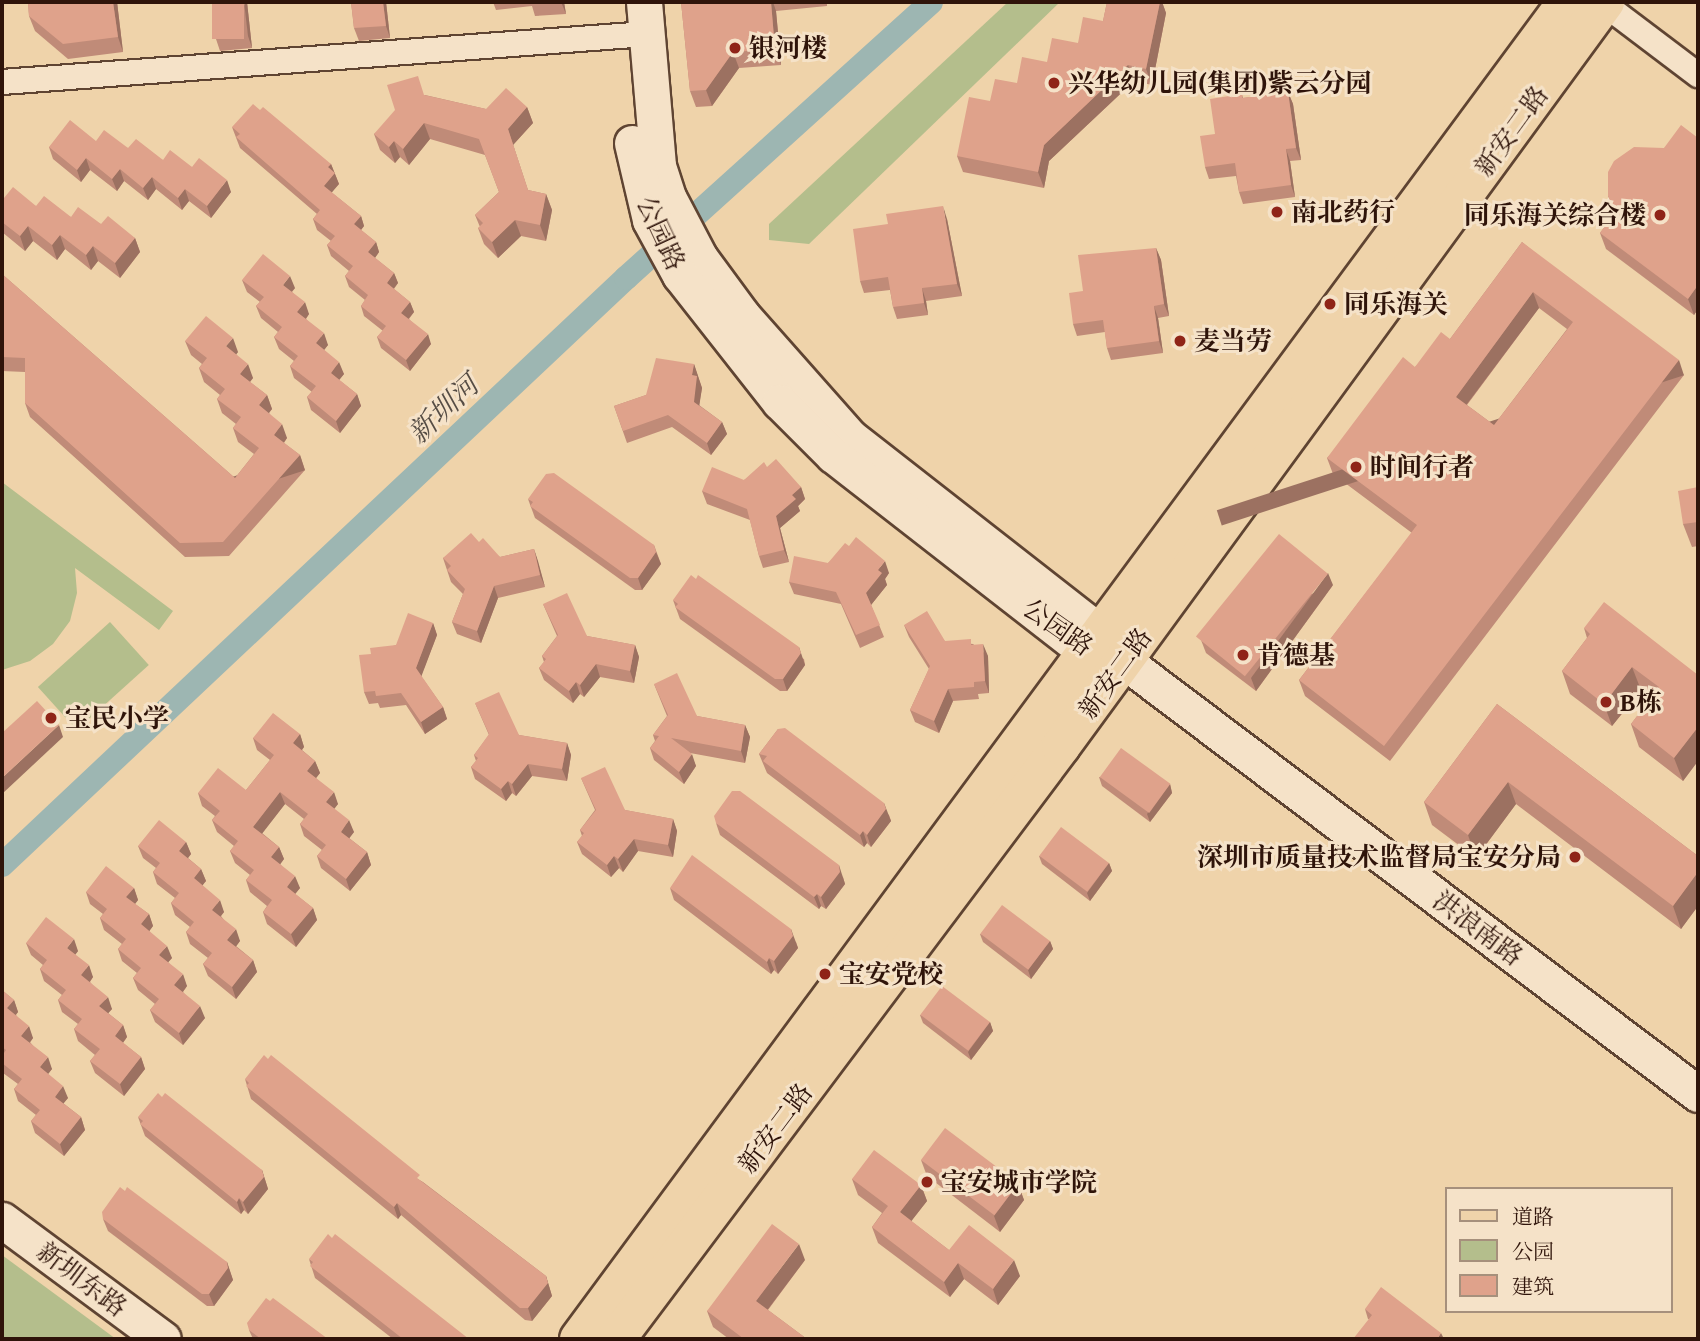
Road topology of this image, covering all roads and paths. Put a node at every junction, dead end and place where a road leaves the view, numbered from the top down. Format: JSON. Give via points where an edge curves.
{"nodes":[{"id":1,"x":1566,"y":2,"type":"edge"},
{"id":2,"x":1605,"y":3,"type":"edge"},
{"id":3,"x":633,"y":18,"type":"edge"},
{"id":4,"x":1698,"y":75,"type":"edge"},
{"id":5,"x":2,"y":82,"type":"edge"},
{"id":6,"x":1105,"y":650,"type":"junction"},
{"id":7,"x":1698,"y":1094,"type":"edge"},
{"id":8,"x":2,"y":1220,"type":"edge"},
{"id":9,"x":163,"y":1339,"type":"edge"},
{"id":10,"x":579,"y":1339,"type":"edge"},
{"id":11,"x":616,"y":1339,"type":"edge"}],
"edges":[{"from":1,"to":6,"type":"main road","name":"新安二路"},
{"from":2,"to":4,"type":"street"},
{"from":2,"to":6,"type":"main road","name":"新安二路"},
{"from":3,"to":5,"type":"street"},
{"from":3,"to":6,"type":"main road","name":"公园路","via":[[658,166],[659,209],[690,267],[850,437]]},
{"from":6,"to":7,"type":"main road","name":"洪浪南路"},
{"from":6,"to":10,"type":"main road","name":"新安二路"},
{"from":6,"to":11,"type":"main road","name":"新安二路"},
{"from":8,"to":9,"type":"main road","name":"新圳东路"}]}
